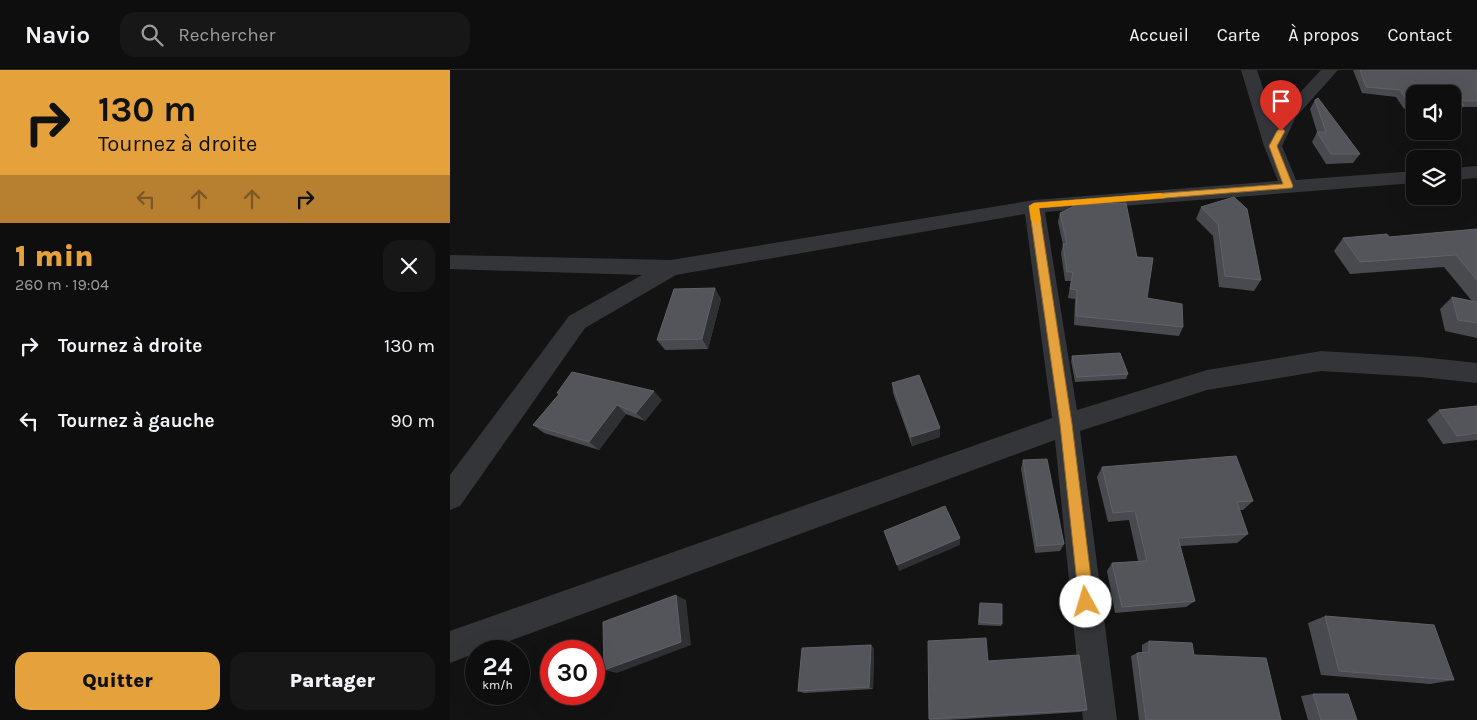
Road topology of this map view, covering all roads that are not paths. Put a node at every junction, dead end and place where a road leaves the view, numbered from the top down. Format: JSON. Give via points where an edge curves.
{"nodes":[{"id":1,"x":1250,"y":70,"type":"edge"},
{"id":2,"x":1330,"y":70,"type":"edge"},
{"id":3,"x":1273,"y":146,"type":"junction"},
{"id":4,"x":1477,"y":172,"type":"edge"},
{"id":5,"x":1461,"y":173,"type":"edge"},
{"id":6,"x":1406,"y":178,"type":"edge"},
{"id":7,"x":1289,"y":186,"type":"junction"},
{"id":8,"x":1034,"y":206,"type":"junction"},
{"id":9,"x":450,"y":262,"type":"edge"},
{"id":10,"x":671,"y":268,"type":"junction"},
{"id":11,"x":1477,"y":373,"type":"edge"},
{"id":12,"x":1066,"y":424,"type":"junction"},
{"id":13,"x":450,"y":497,"type":"edge"},
{"id":14,"x":450,"y":647,"type":"edge"},
{"id":15,"x":1100,"y":720,"type":"edge"}],
"edges":[{"from":1,"to":3,"type":"street"},
{"from":2,"to":3,"type":"street","via":[[1289,115]]},
{"from":3,"to":7,"type":"street"},
{"from":4,"to":5,"type":"street"},
{"from":6,"to":7,"type":"street"},
{"from":7,"to":8,"type":"street"},
{"from":8,"to":10,"type":"street"},
{"from":8,"to":12,"type":"street"},
{"from":9,"to":10,"type":"street"},
{"from":10,"to":13,"type":"street","via":[[577,322]]},
{"from":11,"to":12,"type":"street","via":[[1322,361],[1207,380]]},
{"from":12,"to":14,"type":"street"},
{"from":12,"to":15,"type":"street"}]}
